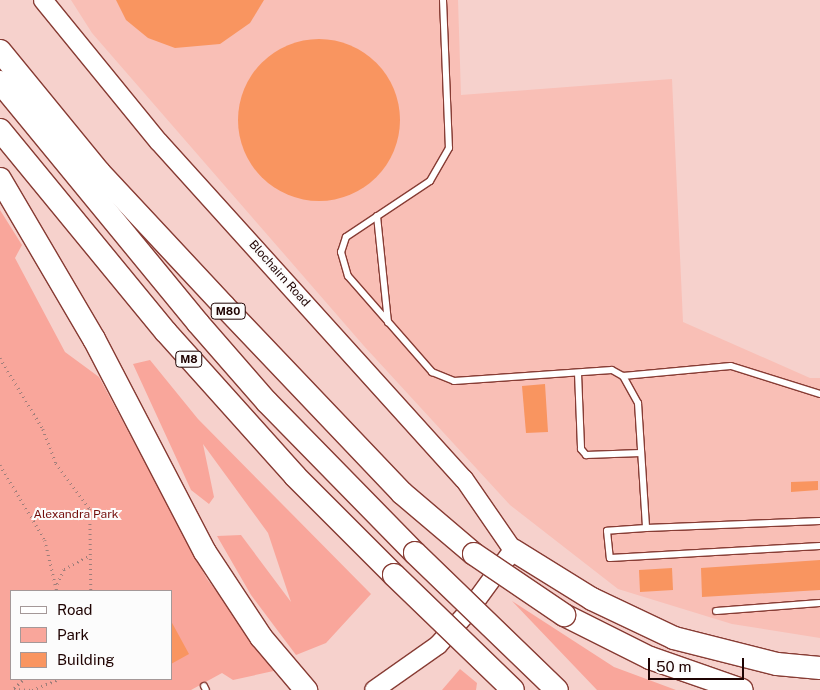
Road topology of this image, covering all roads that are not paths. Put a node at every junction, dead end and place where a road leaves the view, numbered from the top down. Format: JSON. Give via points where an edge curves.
{"nodes":[{"id":1,"x":43,"y":0,"type":"edge"},
{"id":2,"x":443,"y":0,"type":"edge"},
{"id":3,"x":0,"y":52,"type":"edge"},
{"id":4,"x":0,"y":82,"type":"edge"},
{"id":5,"x":0,"y":130,"type":"edge"},
{"id":6,"x":0,"y":179,"type":"edge"},
{"id":7,"x":377,"y":216,"type":"junction"},
{"id":8,"x":388,"y":322,"type":"junction"},
{"id":9,"x":578,"y":373,"type":"junction"},
{"id":10,"x":623,"y":376,"type":"junction"},
{"id":11,"x":820,"y":394,"type":"edge"},
{"id":12,"x":642,"y":453,"type":"junction"},
{"id":13,"x":820,"y":521,"type":"edge"},
{"id":14,"x":646,"y":528,"type":"junction"},
{"id":15,"x":820,"y":546,"type":"edge"},
{"id":16,"x":513,"y":550,"type":"junction"},
{"id":17,"x":820,"y":604,"type":"edge"},
{"id":18,"x":716,"y":610,"type":"dead end"},
{"id":19,"x":820,"y":668,"type":"edge"},
{"id":20,"x":306,"y":690,"type":"edge"},
{"id":21,"x":374,"y":690,"type":"edge"},
{"id":22,"x":513,"y":690,"type":"edge"},
{"id":23,"x":556,"y":690,"type":"edge"},
{"id":24,"x":742,"y":690,"type":"edge"}],
"edges":[{"from":1,"to":16,"type":"street","name":"Blochairn Road","via":[[159,142],[464,479]]},
{"from":2,"to":7,"type":"lane","via":[[450,148],[430,181]]},
{"from":3,"to":24,"type":"highway","number":"M80","bridge":true,"via":[[99,172],[224,306],[402,492],[474,554],[564,615],[650,658]]},
{"from":4,"to":23,"type":"highway","number":"M8","bridge":true,"via":[[267,402]]},
{"from":5,"to":22,"type":"highway","number":"M8","bridge":true,"via":[[166,332],[295,476]]},
{"from":6,"to":20,"type":"highway","via":[[94,339],[205,552],[284,667]]},
{"from":7,"to":8,"type":"lane"},
{"from":7,"to":8,"type":"lane","via":[[346,237],[341,252],[348,276]]},
{"from":8,"to":9,"type":"lane","via":[[432,372],[454,381]]},
{"from":9,"to":10,"type":"lane","via":[[612,370]]},
{"from":9,"to":12,"type":"lane","via":[[581,449],[586,455]]},
{"from":10,"to":11,"type":"lane","via":[[732,366]]},
{"from":10,"to":12,"type":"lane","via":[[638,403]]},
{"from":12,"to":14,"type":"lane"},
{"from":13,"to":14,"type":"lane"},
{"from":14,"to":15,"type":"lane","via":[[607,531],[610,558]]},
{"from":16,"to":19,"type":"highway","via":[[592,598],[674,638],[777,664]]},
{"from":16,"to":21,"type":"street","via":[[467,613],[418,661]]},
{"from":17,"to":18,"type":"lane"}]}
